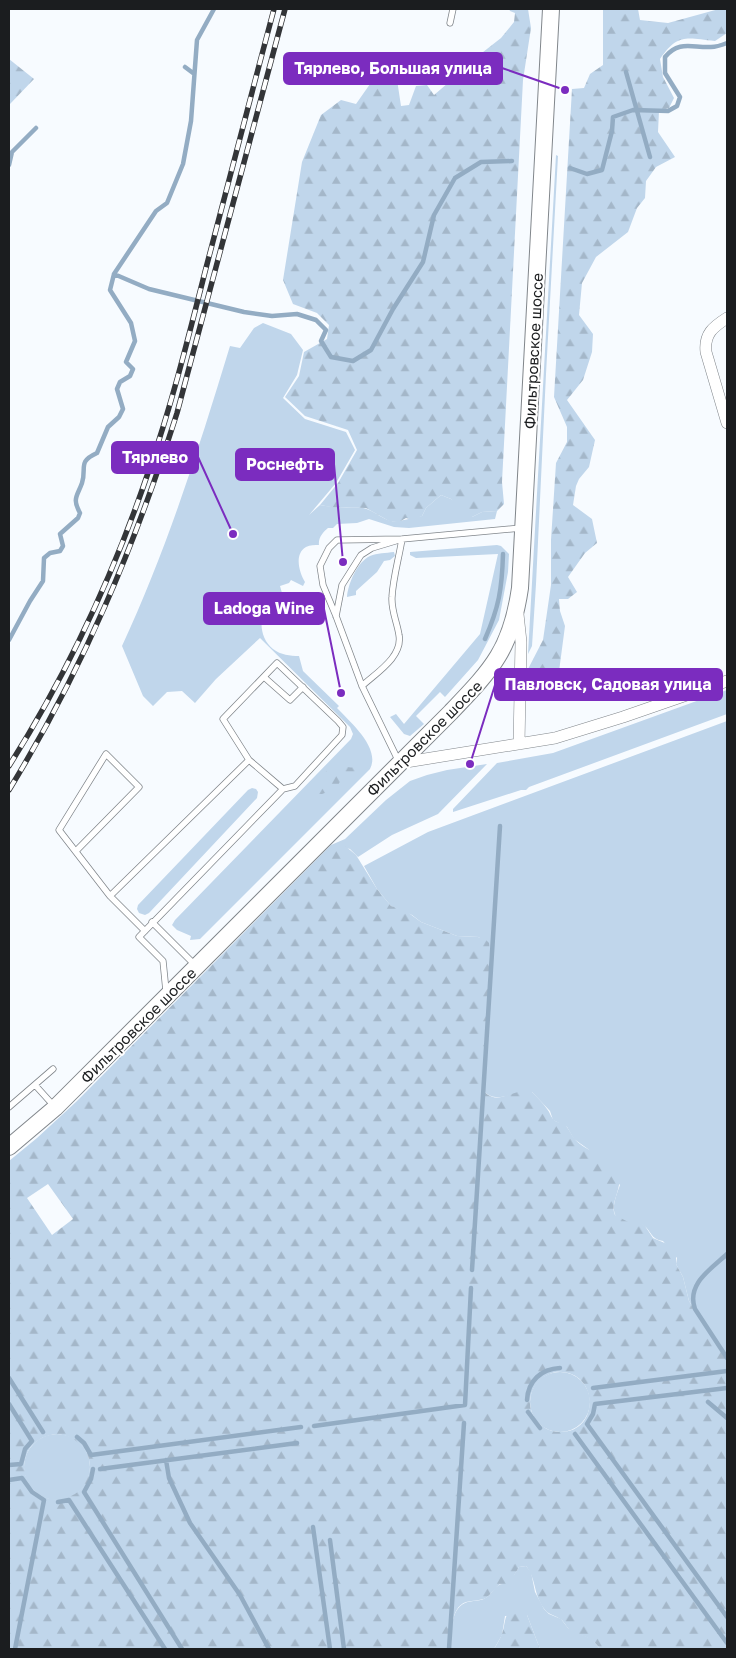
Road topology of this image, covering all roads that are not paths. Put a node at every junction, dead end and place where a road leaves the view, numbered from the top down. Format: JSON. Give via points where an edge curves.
{"nodes":[{"id":1,"x":454,"y":9,"type":"edge"},
{"id":2,"x":551,"y":9,"type":"edge"},
{"id":3,"x":450,"y":23,"type":"dead end"},
{"id":4,"x":727,"y":318,"type":"edge"},
{"id":5,"x":727,"y":423,"type":"edge"},
{"id":6,"x":523,"y":528,"type":"junction"},
{"id":7,"x":402,"y":539,"type":"junction"},
{"id":8,"x":518,"y":604,"type":"junction"},
{"id":9,"x":336,"y":616,"type":"junction"},
{"id":10,"x":264,"y":677,"type":"junction"},
{"id":11,"x":727,"y":681,"type":"edge"},
{"id":12,"x":362,"y":686,"type":"junction"},
{"id":13,"x":303,"y":687,"type":"junction"},
{"id":14,"x":519,"y":744,"type":"junction"},
{"id":15,"x":249,"y":760,"type":"junction"},
{"id":16,"x":400,"y":763,"type":"junction"},
{"id":17,"x":283,"y":788,"type":"junction"},
{"id":18,"x":76,"y":851,"type":"junction"},
{"id":19,"x":110,"y":896,"type":"junction"},
{"id":20,"x":152,"y":922,"type":"junction"},
{"id":21,"x":145,"y":931,"type":"junction"},
{"id":22,"x":197,"y":967,"type":"junction"},
{"id":23,"x":167,"y":997,"type":"junction"},
{"id":24,"x":53,"y":1070,"type":"dead end"},
{"id":25,"x":35,"y":1085,"type":"junction"},
{"id":26,"x":9,"y":1107,"type":"edge"},
{"id":27,"x":55,"y":1108,"type":"junction"},
{"id":28,"x":12,"y":1142,"type":"edge"}],
"edges":[{"from":1,"to":3,"type":"lane"},
{"from":2,"to":6,"type":"main road","name":"Фильтровское шоссе"},
{"from":4,"to":5,"type":"street","via":[[710,331],[705,344]]},
{"from":6,"to":7,"type":"lane"},
{"from":6,"to":8,"type":"main road","name":"Фильтровское шоссе"},
{"from":7,"to":9,"type":"lane","via":[[372,548],[361,555],[342,585]]},
{"from":7,"to":9,"type":"lane","via":[[337,540],[329,548],[320,566],[320,574]]},
{"from":7,"to":12,"type":"lane","via":[[392,596],[399,646],[391,660]]},
{"from":8,"to":14,"type":"street","via":[[521,642]]},
{"from":8,"to":16,"type":"main road","name":"Фильтровское шоссе","via":[[510,634],[498,659]]},
{"from":9,"to":12,"type":"lane"},
{"from":10,"to":13,"type":"lane","via":[[290,700]]},
{"from":10,"to":13,"type":"lane","via":[[277,663]]},
{"from":10,"to":15,"type":"lane","via":[[224,719]]},
{"from":11,"to":14,"type":"street","via":[[555,738]]},
{"from":12,"to":16,"type":"lane"},
{"from":13,"to":17,"type":"lane","via":[[338,720],[343,727],[342,735],[295,786]]},
{"from":14,"to":16,"type":"street"},
{"from":15,"to":17,"type":"lane"},
{"from":15,"to":19,"type":"lane"},
{"from":16,"to":22,"type":"main road","name":"Фильтровское шоссе"},
{"from":17,"to":20,"type":"lane"},
{"from":18,"to":18,"type":"lane","via":[[139,787],[106,754],[59,830]]},
{"from":18,"to":19,"type":"lane"},
{"from":19,"to":21,"type":"lane"},
{"from":20,"to":21,"type":"lane"},
{"from":20,"to":22,"type":"lane"},
{"from":21,"to":23,"type":"lane","via":[[139,937],[163,961]]},
{"from":22,"to":23,"type":"main road","name":"Фильтровское шоссе"},
{"from":23,"to":27,"type":"main road","name":"Фильтровское шоссе"},
{"from":24,"to":25,"type":"lane"},
{"from":25,"to":26,"type":"lane"},
{"from":25,"to":27,"type":"lane"},
{"from":27,"to":28,"type":"main road","name":"Фильтровское шоссе"}]}
